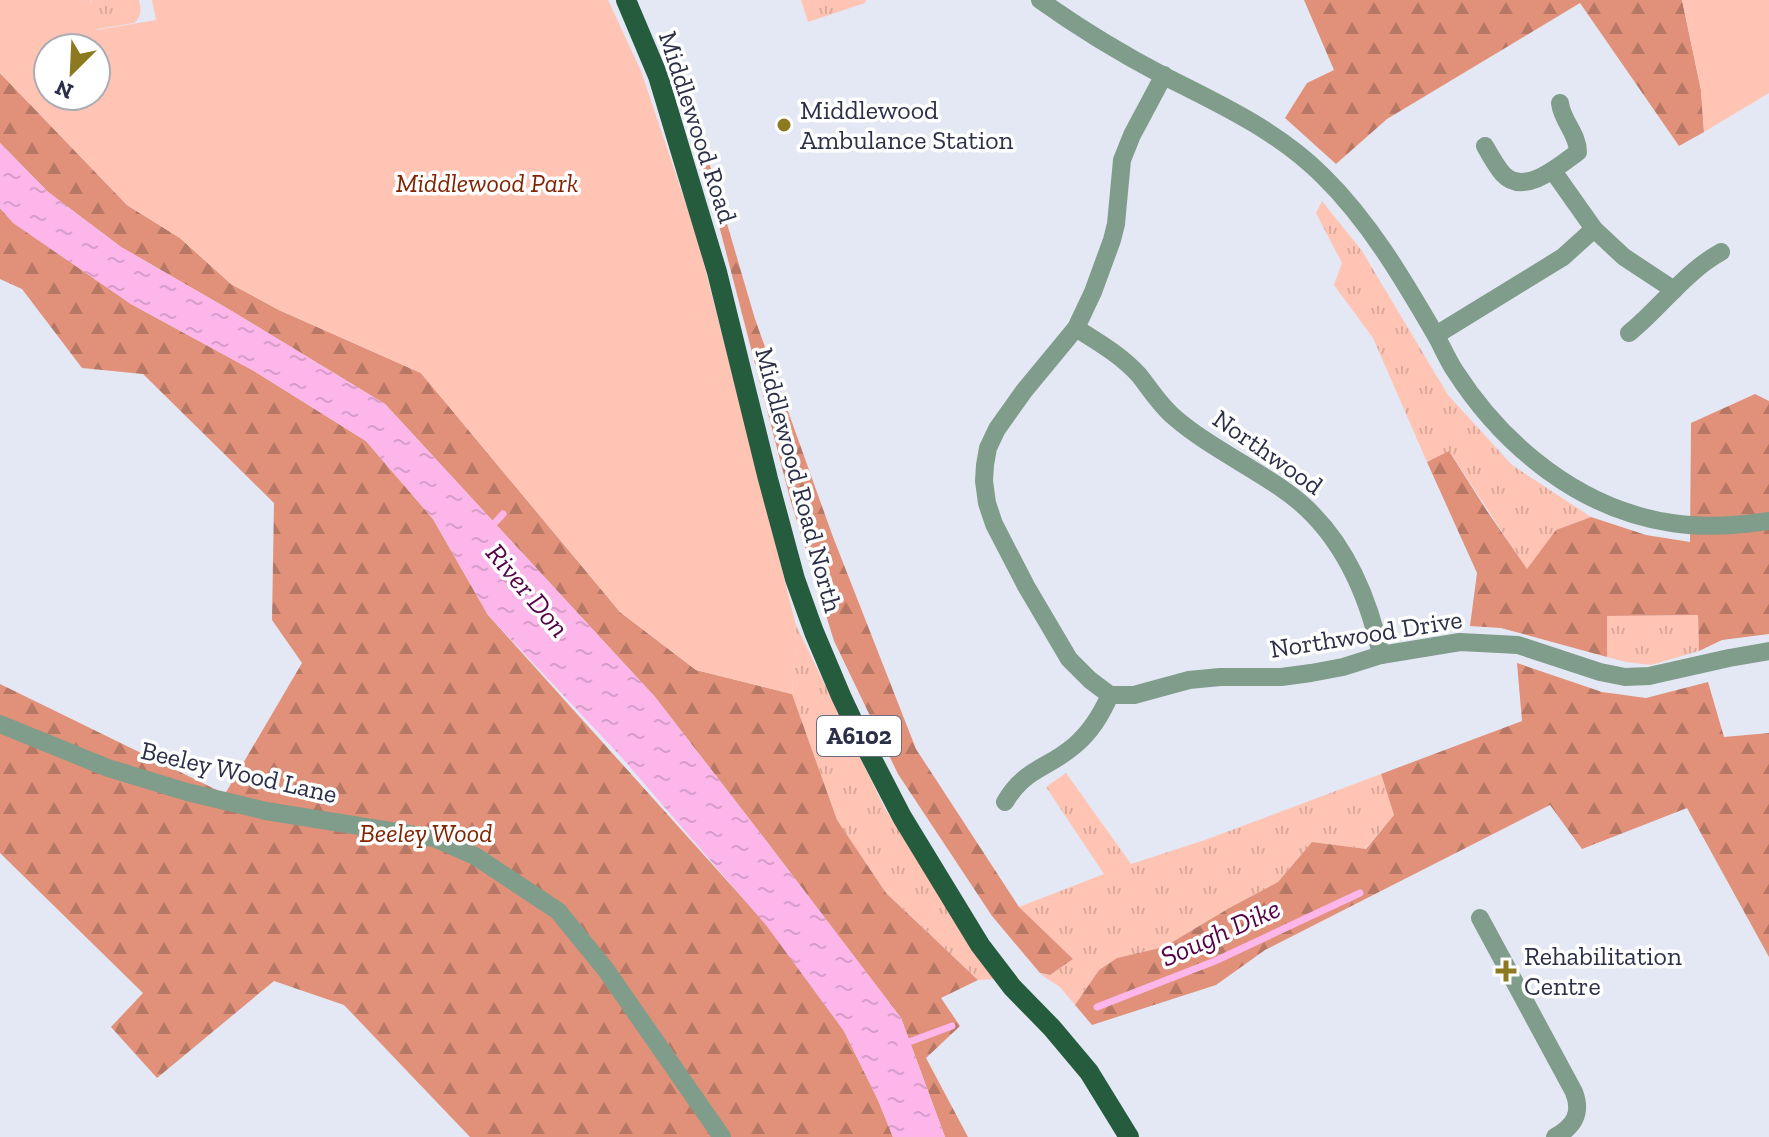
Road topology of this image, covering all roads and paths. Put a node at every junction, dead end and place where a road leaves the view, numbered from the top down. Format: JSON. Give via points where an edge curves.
{"nodes":[{"id":1,"x":626,"y":0,"type":"edge"},
{"id":2,"x":1040,"y":0,"type":"edge"},
{"id":3,"x":1164,"y":75,"type":"junction"},
{"id":4,"x":1560,"y":103,"type":"dead end"},
{"id":5,"x":1485,"y":146,"type":"dead end"},
{"id":6,"x":1553,"y":171,"type":"junction"},
{"id":7,"x":1594,"y":229,"type":"junction"},
{"id":8,"x":1721,"y":252,"type":"dead end"},
{"id":9,"x":717,"y":272,"type":"joint"},
{"id":10,"x":1674,"y":290,"type":"junction"},
{"id":11,"x":1076,"y":328,"type":"junction"},
{"id":12,"x":1629,"y":333,"type":"dead end"},
{"id":13,"x":1436,"y":335,"type":"junction"},
{"id":14,"x":1769,"y":521,"type":"edge"},
{"id":15,"x":1769,"y":651,"type":"edge"},
{"id":16,"x":1381,"y":655,"type":"junction"},
{"id":17,"x":1110,"y":695,"type":"junction"},
{"id":18,"x":0,"y":724,"type":"edge"},
{"id":19,"x":1005,"y":802,"type":"dead end"},
{"id":20,"x":1480,"y":918,"type":"dead end"},
{"id":21,"x":722,"y":1137,"type":"edge"},
{"id":22,"x":1129,"y":1137,"type":"edge"},
{"id":23,"x":1555,"y":1137,"type":"edge"}],
"edges":[{"from":1,"to":9,"type":"main road","name":"Middlewood Road","number":"A6102","via":[[658,76]]},
{"from":2,"to":3,"type":"street"},
{"from":3,"to":11,"type":"street","via":[[1122,160],[1112,240]]},
{"from":3,"to":13,"type":"street","via":[[1255,124],[1323,176],[1386,253]]},
{"from":4,"to":6,"type":"street","via":[[1578,152]]},
{"from":5,"to":6,"type":"street","via":[[1515,182]]},
{"from":6,"to":7,"type":"street"},
{"from":7,"to":10,"type":"street","via":[[1624,257]]},
{"from":7,"to":13,"type":"street","via":[[1563,257]]},
{"from":8,"to":10,"type":"street"},
{"from":9,"to":22,"type":"main road","name":"Middlewood Road North","number":"A6102","via":[[795,579],[857,730],[902,817],[980,945],[1089,1072]]},
{"from":10,"to":12,"type":"street"},
{"from":11,"to":16,"type":"street","name":"Northwood","via":[[1116,353],[1174,417],[1307,508],[1362,589]]},
{"from":11,"to":17,"type":"street","via":[[997,429],[988,448],[984,481],[994,524],[1045,620],[1069,659]]},
{"from":13,"to":14,"type":"street","via":[[1492,422],[1547,471],[1575,488],[1637,515],[1671,523]]},
{"from":15,"to":16,"type":"street","name":"Northwood Drive","via":[[1639,678],[1610,675],[1518,645],[1460,642]]},
{"from":16,"to":17,"type":"street","name":"Northwood Drive","via":[[1311,673],[1189,680],[1134,695]]},
{"from":17,"to":19,"type":"street","via":[[1090,731],[1025,776]]},
{"from":18,"to":21,"type":"street","name":"Beeley Wood Lane","via":[[108,768],[187,792],[266,811],[434,838],[475,856],[558,911],[606,970]]},
{"from":20,"to":23,"type":"street","via":[[1578,1103],[1573,1123]]}]}
